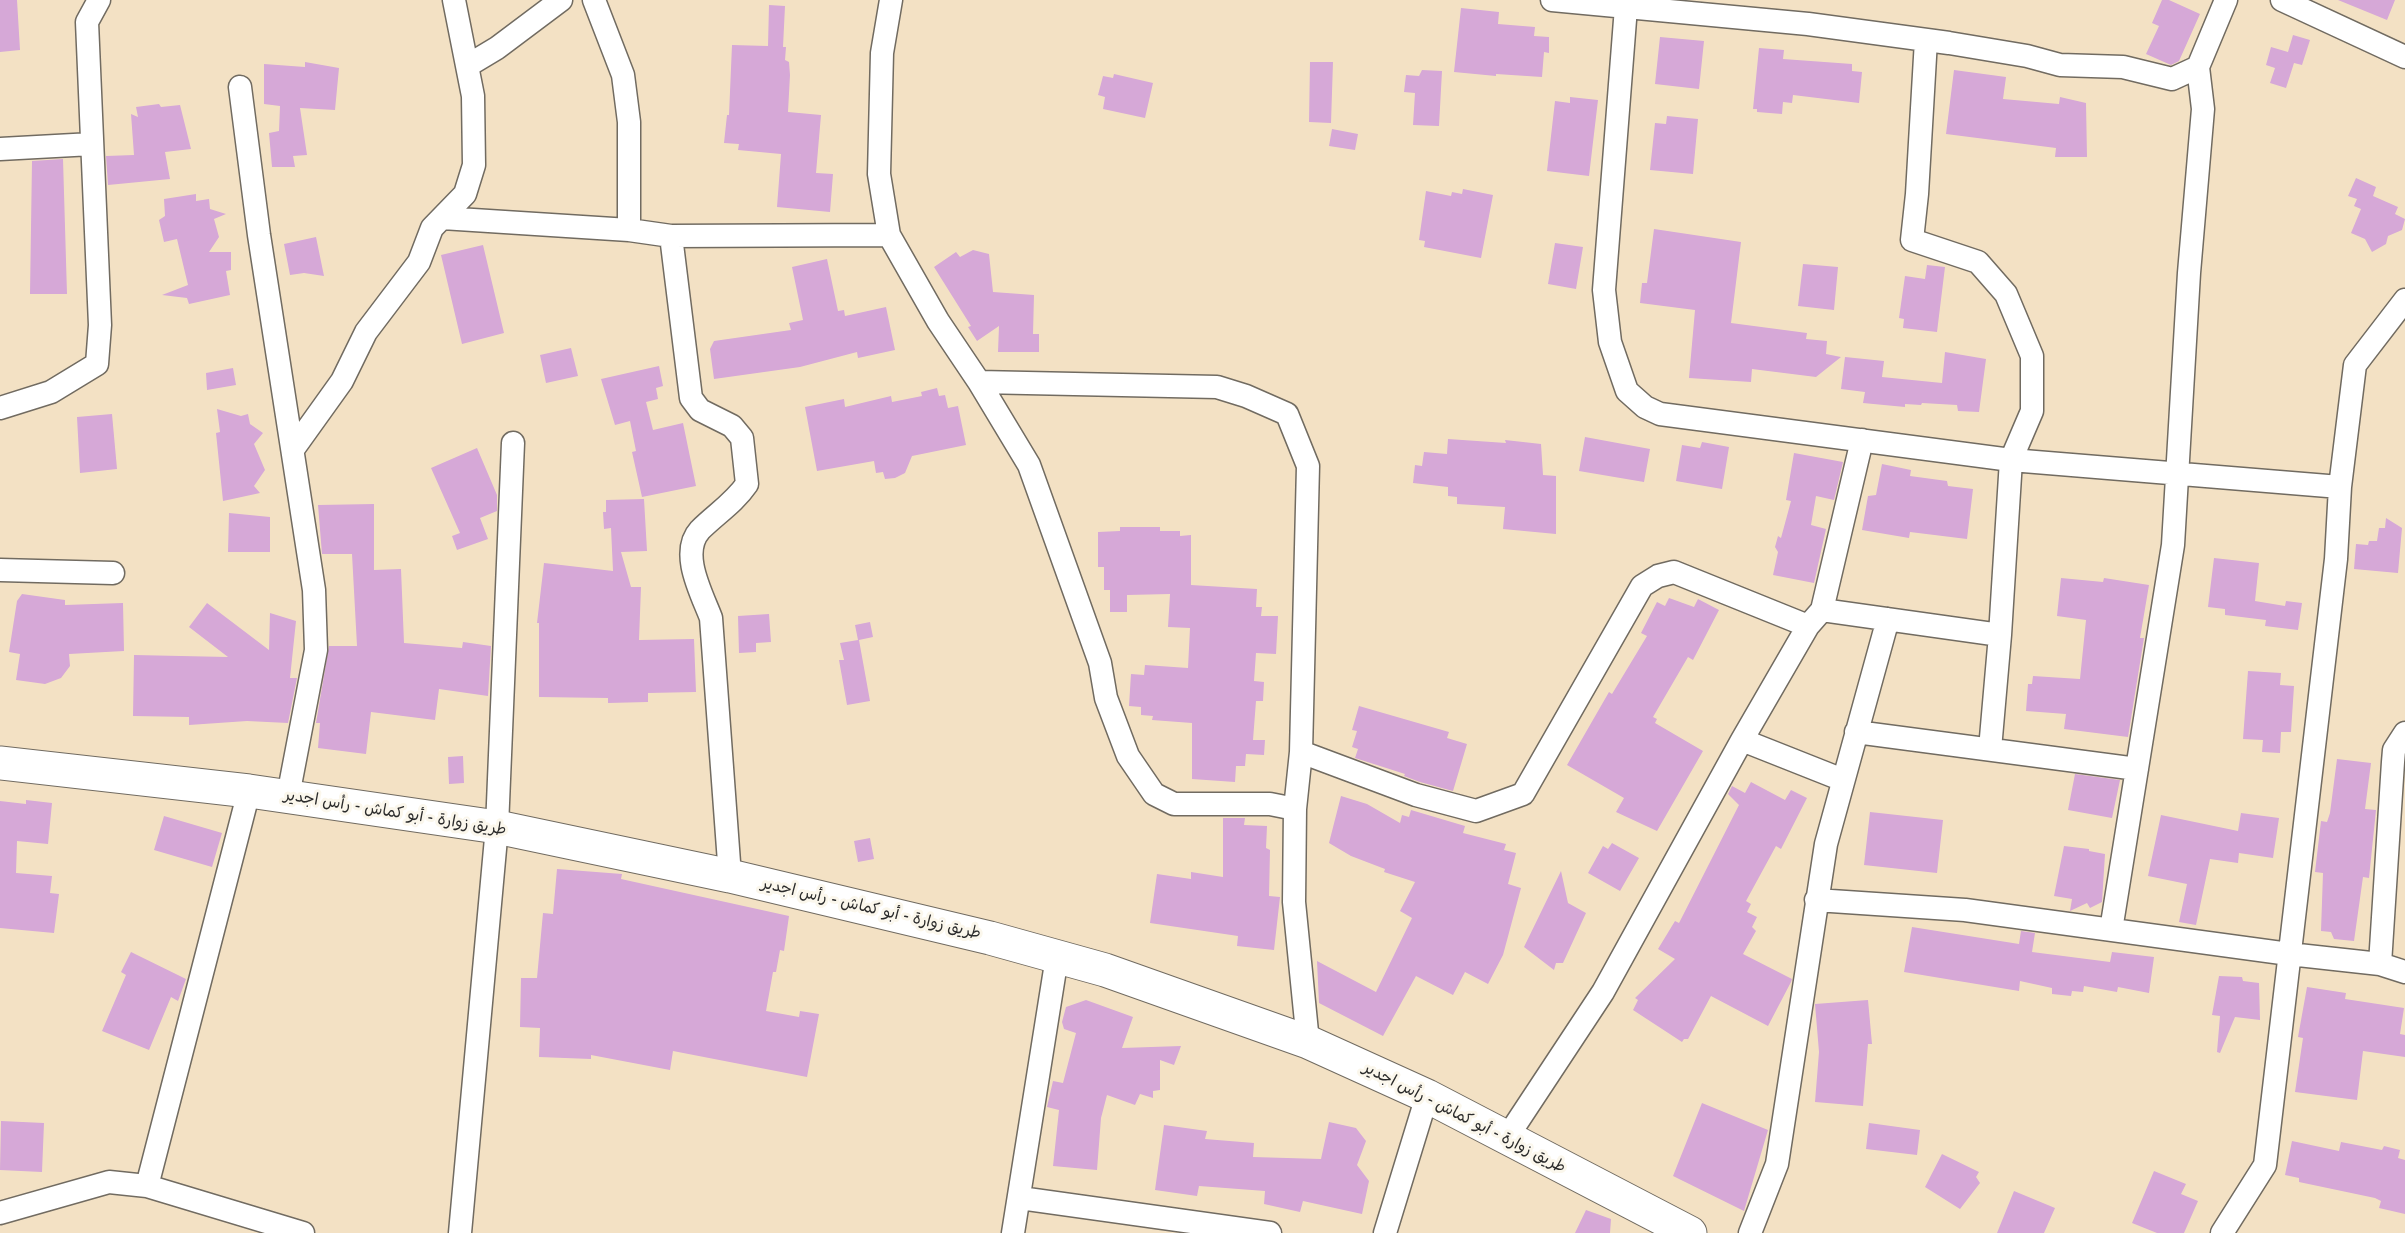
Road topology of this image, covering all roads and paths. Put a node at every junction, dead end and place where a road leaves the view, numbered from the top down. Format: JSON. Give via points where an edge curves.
{"nodes":[{"id":1,"x":99,"y":0,"type":"edge"},
{"id":2,"x":454,"y":0,"type":"edge"},
{"id":3,"x":561,"y":0,"type":"edge"},
{"id":4,"x":594,"y":0,"type":"edge"},
{"id":5,"x":891,"y":0,"type":"edge"},
{"id":6,"x":1552,"y":0,"type":"edge"},
{"id":7,"x":2226,"y":0,"type":"edge"},
{"id":8,"x":2282,"y":0,"type":"edge"},
{"id":9,"x":2315,"y":6,"type":"edge"},
{"id":10,"x":1626,"y":7,"type":"junction"},
{"id":11,"x":1926,"y":40,"type":"junction"},
{"id":12,"x":2405,"y":57,"type":"edge"},
{"id":13,"x":467,"y":66,"type":"junction"},
{"id":14,"x":2198,"y":68,"type":"junction"},
{"id":15,"x":240,"y":87,"type":"dead end"},
{"id":16,"x":92,"y":144,"type":"junction"},
{"id":17,"x":0,"y":149,"type":"edge"},
{"id":18,"x":442,"y":219,"type":"junction"},
{"id":19,"x":629,"y":230,"type":"junction"},
{"id":20,"x":889,"y":235,"type":"junction"},
{"id":21,"x":671,"y":236,"type":"junction"},
{"id":22,"x":2401,"y":310,"type":"edge"},
{"id":23,"x":979,"y":382,"type":"junction"},
{"id":24,"x":0,"y":408,"type":"edge"},
{"id":25,"x":1862,"y":440,"type":"junction"},
{"id":26,"x":513,"y":443,"type":"dead end"},
{"id":27,"x":294,"y":448,"type":"junction"},
{"id":28,"x":2011,"y":460,"type":"junction"},
{"id":29,"x":2179,"y":473,"type":"junction"},
{"id":30,"x":2340,"y":487,"type":"junction"},
{"id":31,"x":0,"y":570,"type":"edge"},
{"id":32,"x":113,"y":573,"type":"dead end"},
{"id":33,"x":1815,"y":618,"type":"junction"},
{"id":34,"x":1887,"y":619,"type":"junction"},
{"id":35,"x":2000,"y":635,"type":"junction"},
{"id":36,"x":1856,"y":732,"type":"junction"},
{"id":37,"x":2405,"y":733,"type":"edge"},
{"id":38,"x":1742,"y":740,"type":"junction"},
{"id":39,"x":1990,"y":750,"type":"junction"},
{"id":40,"x":1301,"y":752,"type":"junction"},
{"id":41,"x":0,"y":763,"type":"edge"},
{"id":42,"x":2137,"y":769,"type":"junction"},
{"id":43,"x":1843,"y":780,"type":"junction"},
{"id":44,"x":249,"y":791,"type":"junction"},
{"id":45,"x":288,"y":796,"type":"junction"},
{"id":46,"x":1295,"y":809,"type":"junction"},
{"id":47,"x":497,"y":827,"type":"junction"},
{"id":48,"x":730,"y":876,"type":"junction"},
{"id":49,"x":1816,"y":900,"type":"junction"},
{"id":50,"x":2111,"y":930,"type":"junction"},
{"id":51,"x":2289,"y":954,"type":"junction"},
{"id":52,"x":1057,"y":957,"type":"junction"},
{"id":53,"x":2380,"y":964,"type":"junction"},
{"id":54,"x":2405,"y":972,"type":"edge"},
{"id":55,"x":1308,"y":1042,"type":"junction"},
{"id":56,"x":1427,"y":1096,"type":"junction"},
{"id":57,"x":1506,"y":1139,"type":"junction"},
{"id":58,"x":147,"y":1186,"type":"junction"},
{"id":59,"x":1020,"y":1198,"type":"junction"},
{"id":60,"x":0,"y":1213,"type":"edge"},
{"id":61,"x":1680,"y":1230,"type":"edge"},
{"id":62,"x":303,"y":1233,"type":"edge"},
{"id":63,"x":460,"y":1233,"type":"edge"},
{"id":64,"x":1013,"y":1233,"type":"edge"},
{"id":65,"x":1270,"y":1233,"type":"edge"},
{"id":66,"x":1385,"y":1233,"type":"edge"},
{"id":67,"x":1750,"y":1233,"type":"edge"},
{"id":68,"x":2222,"y":1233,"type":"edge"}],
"edges":[{"from":1,"to":16,"type":"street","via":[[87,22]]},
{"from":2,"to":13,"type":"street"},
{"from":3,"to":13,"type":"street"},
{"from":4,"to":19,"type":"street","via":[[623,75],[629,122]]},
{"from":5,"to":20,"type":"street","via":[[882,53],[879,174]]},
{"from":6,"to":10,"type":"street"},
{"from":7,"to":14,"type":"street"},
{"from":8,"to":9,"type":"street"},
{"from":9,"to":12,"type":"street"},
{"from":10,"to":11,"type":"street","via":[[1808,24]]},
{"from":10,"to":25,"type":"street","via":[[1604,290],[1610,342],[1627,391],[1660,414]]},
{"from":11,"to":14,"type":"street","via":[[2060,65],[2123,67],[2172,79]]},
{"from":11,"to":28,"type":"street","via":[[1912,240],[1978,262],[2006,294],[2032,356],[2032,411]]},
{"from":13,"to":18,"type":"street","via":[[473,96],[474,165],[465,194]]},
{"from":14,"to":29,"type":"street","via":[[2203,109],[2189,273]]},
{"from":15,"to":27,"type":"street"},
{"from":16,"to":17,"type":"street"},
{"from":16,"to":24,"type":"street","via":[[100,325],[97,364],[51,392]]},
{"from":18,"to":19,"type":"street"},
{"from":18,"to":27,"type":"street","via":[[432,228],[419,262],[366,332],[342,381]]},
{"from":19,"to":21,"type":"street"},
{"from":20,"to":21,"type":"street"},
{"from":20,"to":23,"type":"street","via":[[938,321]]},
{"from":21,"to":48,"type":"street","via":[[691,398],[700,410],[732,426],[742,438],[747,484],[699,532],[691,548],[696,578],[711,618]]},
{"from":22,"to":30,"type":"street","via":[[2355,365]]},
{"from":23,"to":40,"type":"street","via":[[1217,387],[1287,414],[1308,466]]},
{"from":23,"to":46,"type":"street","via":[[1029,465],[1100,663],[1106,698],[1128,756],[1142,778],[1154,794],[1174,804],[1270,804]]},
{"from":25,"to":28,"type":"street"},
{"from":25,"to":33,"type":"street"},
{"from":26,"to":47,"type":"street"},
{"from":27,"to":45,"type":"street","via":[[314,590],[316,650]]},
{"from":28,"to":29,"type":"street"},
{"from":28,"to":35,"type":"street"},
{"from":29,"to":30,"type":"street"},
{"from":29,"to":42,"type":"street","via":[[2174,544]]},
{"from":30,"to":51,"type":"street","via":[[2336,559]]},
{"from":31,"to":32,"type":"street"},
{"from":33,"to":34,"type":"street"},
{"from":33,"to":38,"type":"street"},
{"from":33,"to":40,"type":"street","via":[[1674,572],[1658,576],[1642,586],[1523,794],[1476,811],[1416,795]]},
{"from":34,"to":35,"type":"street"},
{"from":34,"to":36,"type":"street"},
{"from":35,"to":39,"type":"street"},
{"from":36,"to":39,"type":"street"},
{"from":36,"to":43,"type":"street"},
{"from":37,"to":53,"type":"street","via":[[2394,750]]},
{"from":38,"to":43,"type":"street"},
{"from":38,"to":57,"type":"street","via":[[1603,992]]},
{"from":39,"to":42,"type":"street"},
{"from":40,"to":46,"type":"street"},
{"from":41,"to":44,"type":"main road","name":"طريق زوارة - أبو كماش - رأس اجدير"},
{"from":42,"to":50,"type":"street"},
{"from":43,"to":49,"type":"street"},
{"from":44,"to":45,"type":"main road","name":"طريق زوارة - أبو كماش - رأس اجدير"},
{"from":44,"to":58,"type":"street"},
{"from":45,"to":47,"type":"main road","name":"طريق زوارة - أبو كماش - رأس اجدير"},
{"from":46,"to":55,"type":"street","via":[[1294,902]]},
{"from":47,"to":48,"type":"main road","name":"طريق زوارة - أبو كماش - رأس اجدير"},
{"from":47,"to":63,"type":"street"},
{"from":48,"to":52,"type":"main road","name":"طريق زوارة - أبو كماش - رأس اجدير"},
{"from":49,"to":50,"type":"street","via":[[1965,910]]},
{"from":49,"to":67,"type":"street","via":[[1776,1164]]},
{"from":50,"to":51,"type":"street"},
{"from":51,"to":53,"type":"street"},
{"from":51,"to":68,"type":"street","via":[[2265,1165]]},
{"from":52,"to":55,"type":"main road","name":"طريق زوارة - أبو كماش - رأس اجدير","via":[[1105,970]]},
{"from":52,"to":59,"type":"street"},
{"from":53,"to":54,"type":"street"},
{"from":55,"to":56,"type":"main road","name":"طريق زوارة - أبو كماش - رأس اجدير"},
{"from":56,"to":57,"type":"main road","name":"طريق زوارة - أبو كماش - رأس اجدير"},
{"from":56,"to":66,"type":"street"},
{"from":57,"to":61,"type":"main road","name":"طريق زوارة - أبو كماش - رأس اجدير"},
{"from":58,"to":60,"type":"street","via":[[109,1182]]},
{"from":58,"to":62,"type":"street"},
{"from":59,"to":64,"type":"street"},
{"from":59,"to":65,"type":"street"}]}
